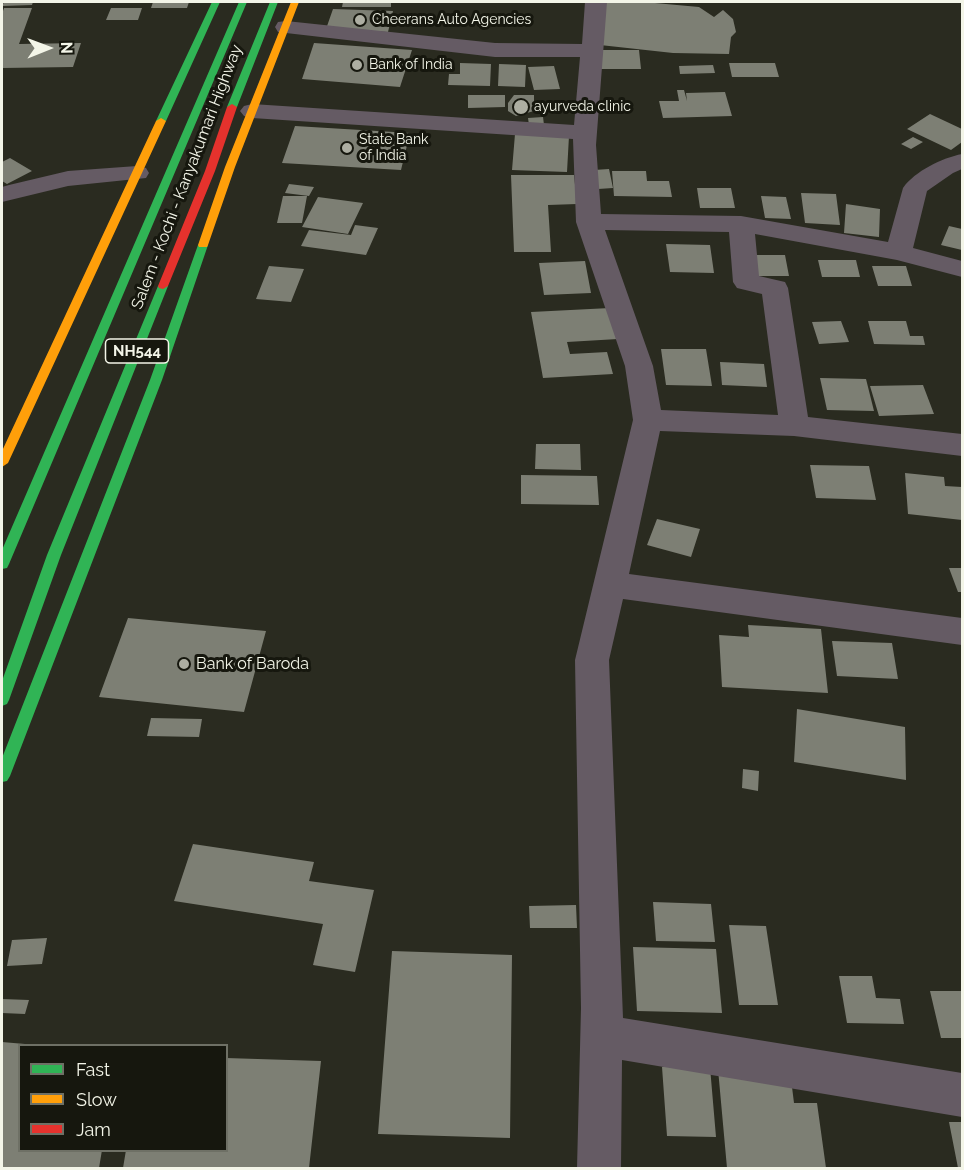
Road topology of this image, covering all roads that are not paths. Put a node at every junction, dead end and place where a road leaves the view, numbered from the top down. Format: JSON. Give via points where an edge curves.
{"nodes":[{"id":1,"x":216,"y":2,"type":"edge"},
{"id":2,"x":243,"y":2,"type":"edge"},
{"id":3,"x":274,"y":2,"type":"edge"},
{"id":4,"x":296,"y":2,"type":"edge"},
{"id":5,"x":596,"y":2,"type":"edge"},
{"id":6,"x":286,"y":27,"type":"junction"},
{"id":7,"x":592,"y":51,"type":"junction"},
{"id":8,"x":252,"y":111,"type":"junction"},
{"id":9,"x":585,"y":133,"type":"junction"},
{"id":10,"x":963,"y":161,"type":"edge"},
{"id":11,"x":137,"y":173,"type":"junction"},
{"id":12,"x":2,"y":195,"type":"edge"},
{"id":13,"x":589,"y":222,"type":"junction"},
{"id":14,"x":741,"y":224,"type":"junction"},
{"id":15,"x":899,"y":252,"type":"junction"},
{"id":16,"x":963,"y":269,"type":"edge"},
{"id":17,"x":648,"y":420,"type":"junction"},
{"id":18,"x":794,"y":426,"type":"junction"},
{"id":19,"x":963,"y":445,"type":"edge"},
{"id":20,"x":2,"y":463,"type":"edge"},
{"id":21,"x":2,"y":564,"type":"edge"},
{"id":22,"x":610,"y":584,"type":"junction"},
{"id":23,"x":963,"y":632,"type":"edge"},
{"id":24,"x":2,"y":700,"type":"edge"},
{"id":25,"x":2,"y":776,"type":"edge"},
{"id":26,"x":601,"y":1035,"type":"junction"},
{"id":27,"x":963,"y":1095,"type":"edge"},
{"id":28,"x":599,"y":1168,"type":"edge"}],
"edges":[{"from":1,"to":11,"type":"main road"},
{"from":2,"to":21,"type":"main road","name":"Salem - Kochi - Kanyakumari Highway","number":"NH544"},
{"from":3,"to":24,"type":"main road","name":"Salem - Kochi - Kanyakumari Highway","number":"NH544","via":[[210,171],[54,555]]},
{"from":4,"to":6,"type":"main road"},
{"from":5,"to":7,"type":"street"},
{"from":6,"to":7,"type":"street","via":[[495,50]]},
{"from":6,"to":8,"type":"main road"},
{"from":7,"to":9,"type":"street"},
{"from":8,"to":9,"type":"street"},
{"from":8,"to":25,"type":"main road","via":[[156,380]]},
{"from":9,"to":13,"type":"street"},
{"from":10,"to":15,"type":"street","via":[[944,168],[915,188]]},
{"from":11,"to":12,"type":"street","via":[[83,175]]},
{"from":11,"to":20,"type":"main road"},
{"from":13,"to":14,"type":"street"},
{"from":13,"to":17,"type":"street","via":[[639,366]]},
{"from":14,"to":15,"type":"street"},
{"from":14,"to":18,"type":"street","via":[[746,282],[775,288]]},
{"from":15,"to":16,"type":"street"},
{"from":17,"to":18,"type":"street"},
{"from":17,"to":22,"type":"street"},
{"from":18,"to":19,"type":"street"},
{"from":22,"to":23,"type":"street"},
{"from":22,"to":26,"type":"street","via":[[592,660]]},
{"from":26,"to":27,"type":"street"},
{"from":26,"to":28,"type":"street"}]}
